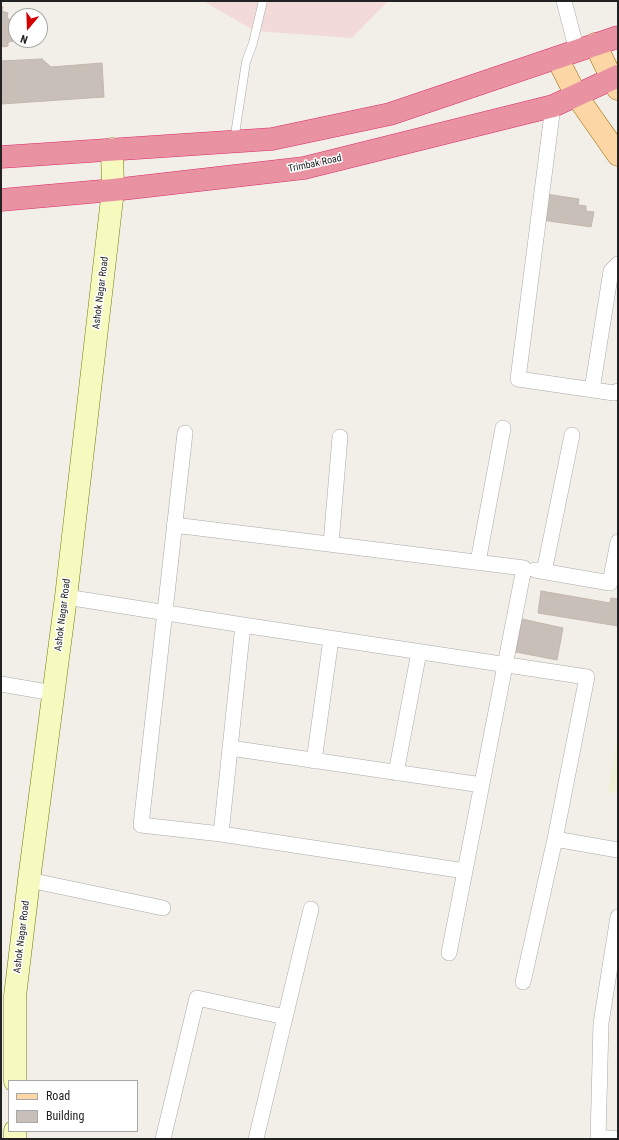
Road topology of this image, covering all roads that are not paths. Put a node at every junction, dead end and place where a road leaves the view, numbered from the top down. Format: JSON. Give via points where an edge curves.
{"nodes":[{"id":1,"x":263,"y":1,"type":"edge"},
{"id":2,"x":564,"y":1,"type":"edge"},
{"id":3,"x":618,"y":37,"type":"edge"},
{"id":4,"x":586,"y":48,"type":"junction"},
{"id":5,"x":557,"y":58,"type":"junction"},
{"id":6,"x":616,"y":81,"type":"edge"},
{"id":7,"x":576,"y":95,"type":"junction"},
{"id":8,"x":553,"y":106,"type":"junction"},
{"id":9,"x":234,"y":141,"type":"junction"},
{"id":10,"x":112,"y":149,"type":"junction"},
{"id":11,"x":618,"y":154,"type":"edge"},
{"id":12,"x":1,"y":157,"type":"edge"},
{"id":13,"x":112,"y":190,"type":"junction"},
{"id":14,"x":1,"y":200,"type":"edge"},
{"id":15,"x":618,"y":264,"type":"edge"},
{"id":16,"x":592,"y":390,"type":"junction"},
{"id":17,"x":618,"y":391,"type":"edge"},
{"id":18,"x":503,"y":428,"type":"dead end"},
{"id":19,"x":184,"y":432,"type":"dead end"},
{"id":20,"x":572,"y":435,"type":"dead end"},
{"id":21,"x":340,"y":437,"type":"dead end"},
{"id":22,"x":174,"y":525,"type":"junction"},
{"id":23,"x":618,"y":542,"type":"edge"},
{"id":24,"x":331,"y":544,"type":"junction"},
{"id":25,"x":478,"y":562,"type":"junction"},
{"id":26,"x":524,"y":568,"type":"junction"},
{"id":27,"x":544,"y":572,"type":"junction"},
{"id":28,"x":66,"y":596,"type":"junction"},
{"id":29,"x":164,"y":612,"type":"junction"},
{"id":30,"x":243,"y":625,"type":"junction"},
{"id":31,"x":331,"y":639,"type":"junction"},
{"id":32,"x":419,"y":652,"type":"junction"},
{"id":33,"x":505,"y":665,"type":"junction"},
{"id":34,"x":1,"y":684,"type":"edge"},
{"id":35,"x":53,"y":693,"type":"junction"},
{"id":36,"x":230,"y":748,"type":"junction"},
{"id":37,"x":314,"y":760,"type":"junction"},
{"id":38,"x":396,"y":773,"type":"junction"},
{"id":39,"x":482,"y":785,"type":"junction"},
{"id":40,"x":221,"y":834,"type":"junction"},
{"id":41,"x":555,"y":839,"type":"junction"},
{"id":42,"x":618,"y":850,"type":"edge"},
{"id":43,"x":465,"y":871,"type":"junction"},
{"id":44,"x":29,"y":880,"type":"junction"},
{"id":45,"x":163,"y":908,"type":"dead end"},
{"id":46,"x":311,"y":909,"type":"dead end"},
{"id":47,"x":618,"y":917,"type":"edge"},
{"id":48,"x":449,"y":953,"type":"dead end"},
{"id":49,"x":523,"y":982,"type":"dead end"},
{"id":50,"x":285,"y":1017,"type":"junction"},
{"id":51,"x":15,"y":1080,"type":"edge"},
{"id":52,"x":598,"y":1138,"type":"edge"},
{"id":53,"x":163,"y":1139,"type":"edge"},
{"id":54,"x":256,"y":1139,"type":"edge"},
{"id":55,"x":618,"y":1139,"type":"edge"}],
"edges":[{"from":1,"to":9,"type":"lane","via":[[246,62]]},
{"from":2,"to":4,"type":"street"},
{"from":3,"to":4,"type":"highway"},
{"from":4,"to":5,"type":"highway"},
{"from":4,"to":6,"type":"main road"},
{"from":5,"to":7,"type":"main road"},
{"from":5,"to":9,"type":"highway","via":[[390,114],[272,139]]},
{"from":6,"to":7,"type":"highway","name":"Trimbak Road"},
{"from":7,"to":8,"type":"highway","name":"Trimbak Road"},
{"from":7,"to":11,"type":"main road"},
{"from":8,"to":13,"type":"highway","name":"Trimbak Road","via":[[304,168]]},
{"from":8,"to":16,"type":"street","via":[[518,380]]},
{"from":9,"to":10,"type":"highway"},
{"from":10,"to":12,"type":"highway"},
{"from":10,"to":13,"type":"street","name":"Ashok Nagar Road"},
{"from":13,"to":14,"type":"highway","name":"Trimbak Road"},
{"from":13,"to":28,"type":"street","name":"Ashok Nagar Road"},
{"from":15,"to":16,"type":"street","via":[[611,271]]},
{"from":16,"to":17,"type":"street","via":[[614,393]]},
{"from":18,"to":25,"type":"street"},
{"from":19,"to":22,"type":"street"},
{"from":20,"to":27,"type":"street"},
{"from":21,"to":24,"type":"street"},
{"from":22,"to":24,"type":"street"},
{"from":22,"to":29,"type":"street"},
{"from":23,"to":27,"type":"street","via":[[610,583]]},
{"from":24,"to":25,"type":"street"},
{"from":25,"to":26,"type":"street"},
{"from":26,"to":27,"type":"street"},
{"from":26,"to":33,"type":"street"},
{"from":28,"to":29,"type":"street"},
{"from":28,"to":35,"type":"street","name":"Ashok Nagar Road"},
{"from":29,"to":30,"type":"street"},
{"from":29,"to":40,"type":"street","via":[[141,825]]},
{"from":30,"to":31,"type":"street"},
{"from":30,"to":36,"type":"street"},
{"from":31,"to":32,"type":"street"},
{"from":31,"to":37,"type":"street"},
{"from":32,"to":33,"type":"street"},
{"from":32,"to":38,"type":"street"},
{"from":33,"to":39,"type":"street"},
{"from":33,"to":41,"type":"street","via":[[587,677]]},
{"from":34,"to":35,"type":"street"},
{"from":35,"to":44,"type":"street","name":"Ashok Nagar Road"},
{"from":36,"to":37,"type":"street"},
{"from":36,"to":40,"type":"street"},
{"from":37,"to":38,"type":"street"},
{"from":38,"to":39,"type":"street"},
{"from":39,"to":43,"type":"street"},
{"from":40,"to":43,"type":"street"},
{"from":41,"to":42,"type":"street"},
{"from":41,"to":49,"type":"street"},
{"from":43,"to":48,"type":"street"},
{"from":44,"to":45,"type":"street"},
{"from":44,"to":51,"type":"street","name":"Ashok Nagar Road","via":[[15,996]]},
{"from":46,"to":50,"type":"street"},
{"from":47,"to":52,"type":"street","via":[[601,1023]]},
{"from":50,"to":53,"type":"street","via":[[197,998]]},
{"from":50,"to":54,"type":"street"},
{"from":52,"to":55,"type":"street"}]}
